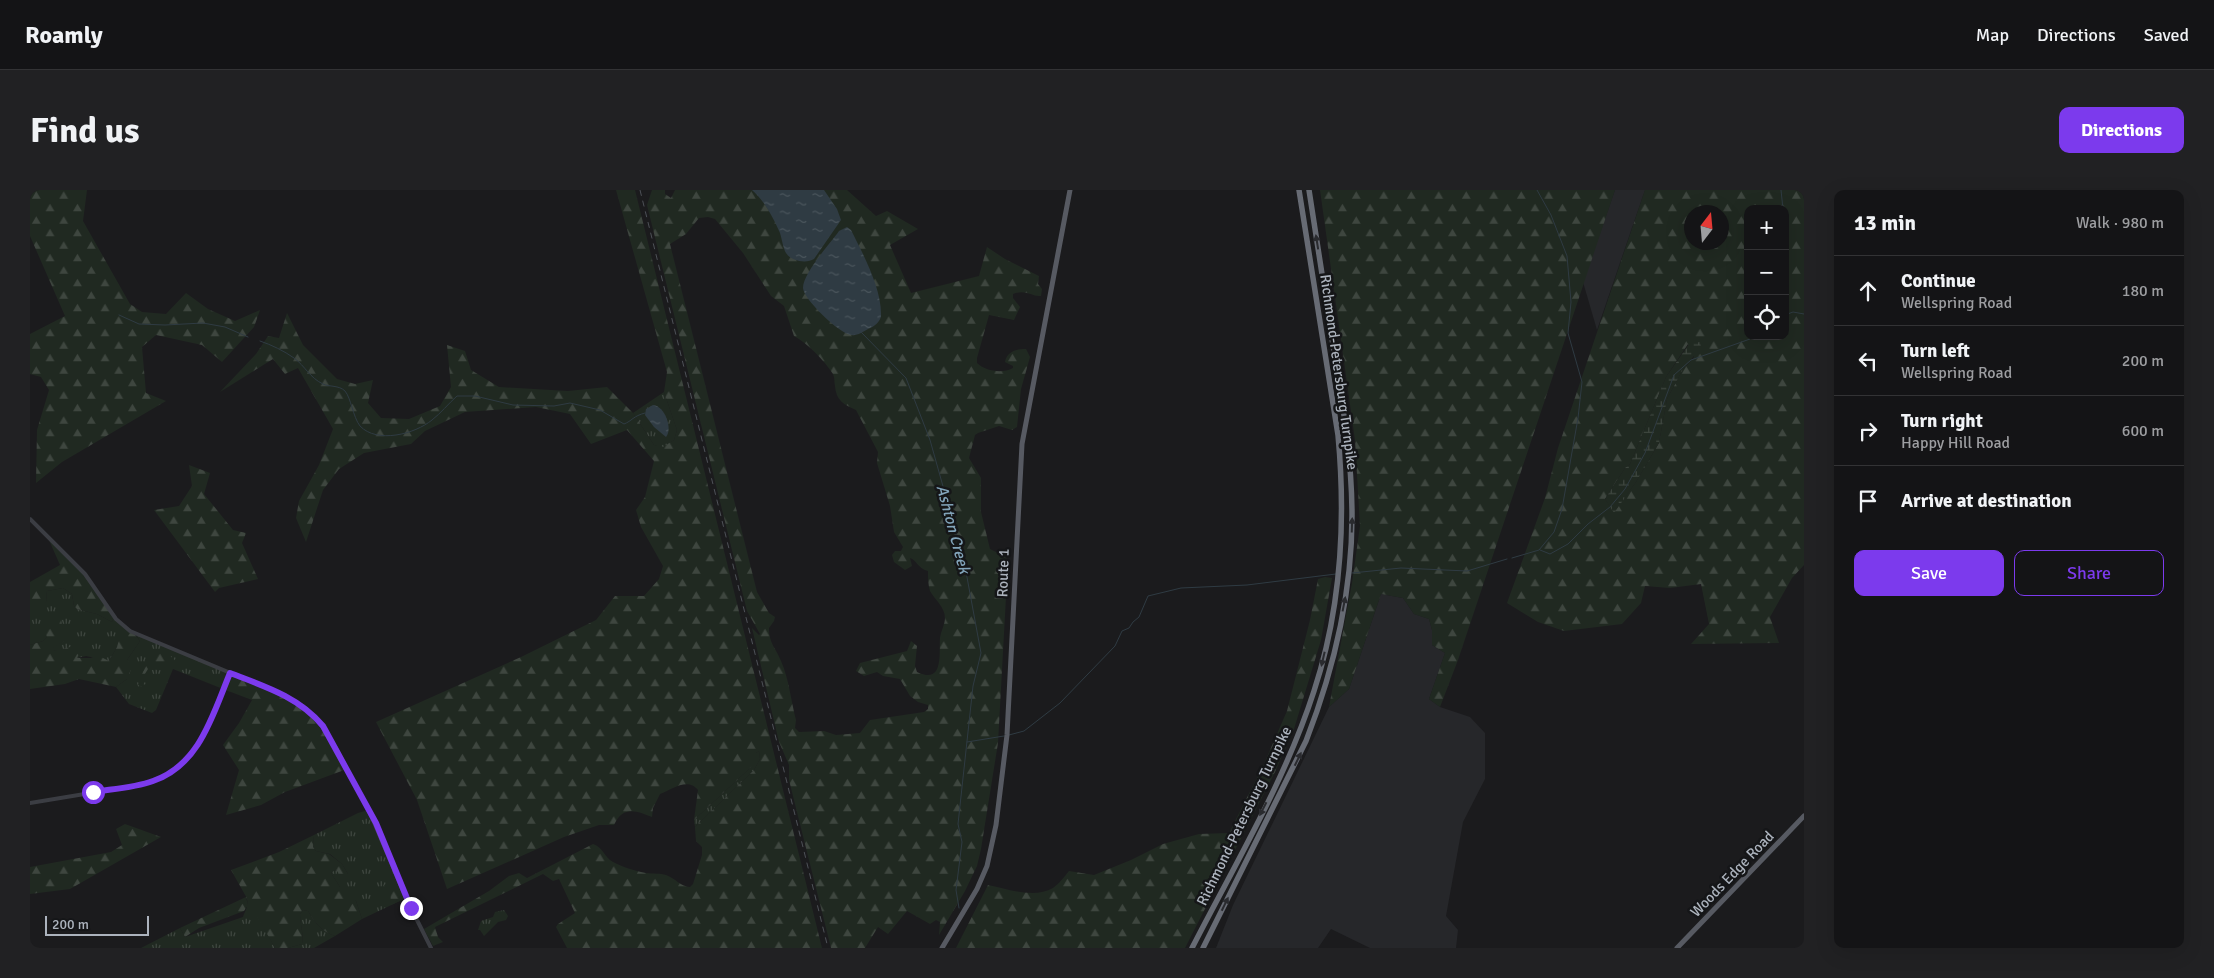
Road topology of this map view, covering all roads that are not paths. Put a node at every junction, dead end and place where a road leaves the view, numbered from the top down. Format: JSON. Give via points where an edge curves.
{"nodes":[{"id":1,"x":1070,"y":190,"type":"edge"},
{"id":2,"x":1298,"y":190,"type":"edge"},
{"id":3,"x":1309,"y":190,"type":"edge"},
{"id":4,"x":30,"y":519,"type":"edge"},
{"id":5,"x":230,"y":673,"type":"junction"},
{"id":6,"x":30,"y":803,"type":"edge"},
{"id":7,"x":1804,"y":816,"type":"edge"},
{"id":8,"x":431,"y":948,"type":"edge"},
{"id":9,"x":942,"y":948,"type":"edge"},
{"id":10,"x":1192,"y":948,"type":"edge"},
{"id":11,"x":1204,"y":948,"type":"edge"},
{"id":12,"x":1677,"y":948,"type":"edge"}],
"edges":[{"from":1,"to":9,"type":"main road","name":"Route 1","via":[[1022,444],[1009,717],[996,825],[987,866],[977,889]]},
{"from":2,"to":10,"type":"highway","name":"Richmond-Petersburg Turnpike","one_way":true,"via":[[1338,436],[1342,500],[1339,574],[1322,667],[1299,734]]},
{"from":11,"to":3,"type":"highway","name":"Richmond-Petersburg Turnpike","one_way":true,"via":[[1306,741],[1335,654],[1346,594],[1352,517],[1348,444]]},
{"from":4,"to":5,"type":"street","via":[[84,574],[124,627],[136,635]]},
{"from":5,"to":6,"type":"street","via":[[201,741],[187,760],[172,772],[139,785]]},
{"from":5,"to":8,"type":"street","via":[[293,700],[323,726],[376,823],[406,898]]},
{"from":7,"to":12,"type":"main road","name":"Woods Edge Road"}]}
